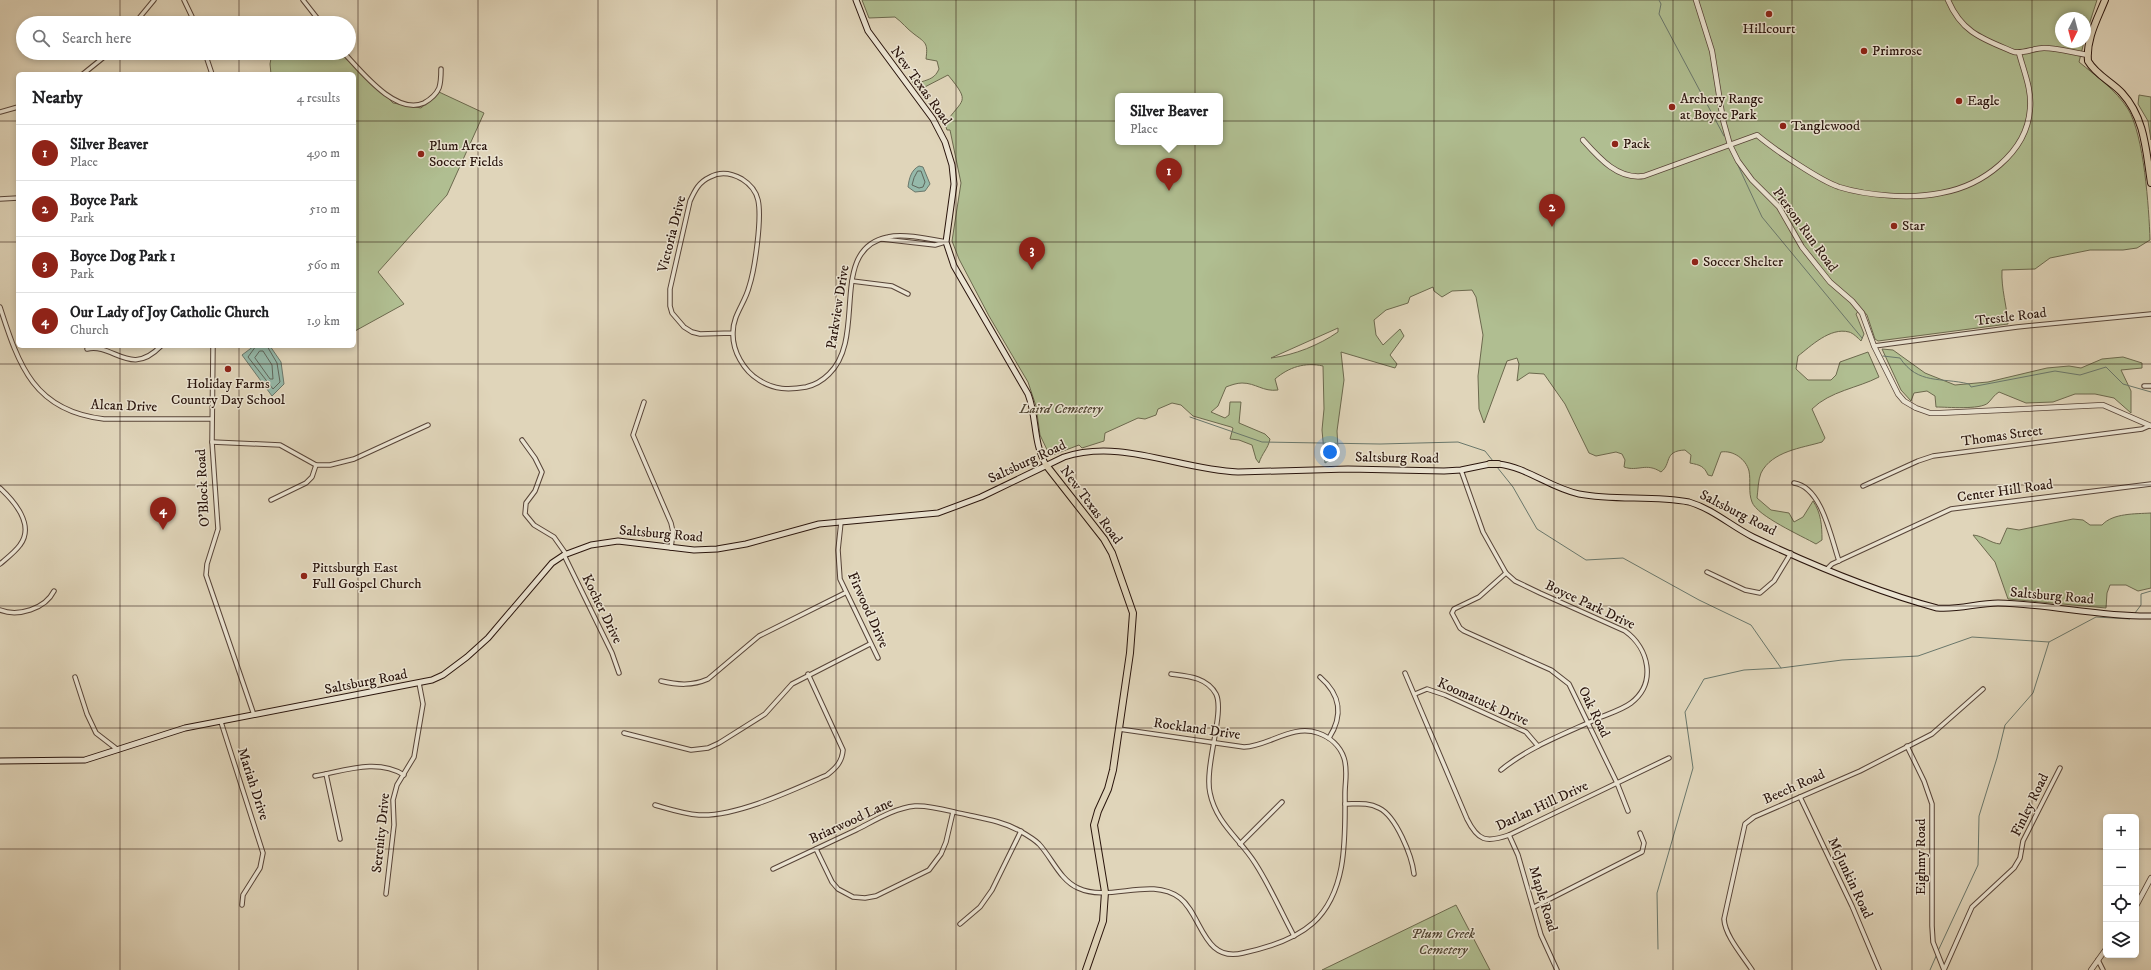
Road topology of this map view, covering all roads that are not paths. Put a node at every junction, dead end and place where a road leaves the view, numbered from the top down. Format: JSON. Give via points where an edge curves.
{"nodes":[{"id":1,"x":154,"y":0,"type":"edge"},
{"id":2,"x":184,"y":0,"type":"edge"},
{"id":3,"x":304,"y":0,"type":"edge"},
{"id":4,"x":856,"y":0,"type":"edge"},
{"id":5,"x":1696,"y":0,"type":"edge"},
{"id":6,"x":1948,"y":0,"type":"edge"},
{"id":7,"x":2105,"y":0,"type":"edge"},
{"id":8,"x":141,"y":16,"type":"edge"},
{"id":9,"x":192,"y":16,"type":"edge"},
{"id":10,"x":316,"y":16,"type":"edge"},
{"id":11,"x":2020,"y":53,"type":"junction"},
{"id":12,"x":2088,"y":55,"type":"junction"},
{"id":13,"x":100,"y":60,"type":"edge"},
{"id":14,"x":207,"y":60,"type":"edge"},
{"id":15,"x":351,"y":60,"type":"edge"},
{"id":16,"x":441,"y":69,"type":"dead end"},
{"id":17,"x":85,"y":72,"type":"edge"},
{"id":18,"x":211,"y":72,"type":"edge"},
{"id":19,"x":16,"y":107,"type":"edge"},
{"id":20,"x":0,"y":112,"type":"edge"},
{"id":21,"x":1583,"y":140,"type":"dead end"},
{"id":22,"x":1730,"y":145,"type":"junction"},
{"id":23,"x":2151,"y":183,"type":"edge"},
{"id":24,"x":16,"y":198,"type":"edge"},
{"id":25,"x":0,"y":199,"type":"edge"},
{"id":26,"x":946,"y":242,"type":"junction"},
{"id":27,"x":852,"y":282,"type":"junction"},
{"id":28,"x":908,"y":294,"type":"dead end"},
{"id":29,"x":0,"y":307,"type":"edge"},
{"id":30,"x":2151,"y":314,"type":"edge"},
{"id":31,"x":732,"y":333,"type":"junction"},
{"id":32,"x":1874,"y":346,"type":"junction"},
{"id":33,"x":96,"y":348,"type":"edge"},
{"id":34,"x":96,"y":348,"type":"edge"},
{"id":35,"x":159,"y":348,"type":"edge"},
{"id":36,"x":213,"y":348,"type":"edge"},
{"id":37,"x":87,"y":349,"type":"dead end"},
{"id":38,"x":2144,"y":386,"type":"dead end"},
{"id":39,"x":2151,"y":386,"type":"edge"},
{"id":40,"x":644,"y":402,"type":"dead end"},
{"id":41,"x":212,"y":419,"type":"junction"},
{"id":42,"x":428,"y":425,"type":"dead end"},
{"id":43,"x":2150,"y":426,"type":"edge"},
{"id":44,"x":522,"y":440,"type":"dead end"},
{"id":45,"x":212,"y":442,"type":"junction"},
{"id":46,"x":1490,"y":464,"type":"joint"},
{"id":47,"x":1498,"y":464,"type":"joint"},
{"id":48,"x":316,"y":465,"type":"junction"},
{"id":49,"x":1046,"y":465,"type":"junction"},
{"id":50,"x":1461,"y":470,"type":"junction"},
{"id":51,"x":1794,"y":483,"type":"dead end"},
{"id":52,"x":2151,"y":484,"type":"edge"},
{"id":53,"x":1862,"y":486,"type":"dead end"},
{"id":54,"x":0,"y":488,"type":"edge"},
{"id":55,"x":271,"y":500,"type":"dead end"},
{"id":56,"x":841,"y":522,"type":"junction"},
{"id":57,"x":671,"y":548,"type":"junction"},
{"id":58,"x":1790,"y":553,"type":"junction"},
{"id":59,"x":565,"y":554,"type":"junction"},
{"id":60,"x":1839,"y":561,"type":"junction"},
{"id":61,"x":0,"y":564,"type":"edge"},
{"id":62,"x":1827,"y":569,"type":"junction"},
{"id":63,"x":1706,"y":572,"type":"dead end"},
{"id":64,"x":1506,"y":573,"type":"junction"},
{"id":65,"x":54,"y":591,"type":"dead end"},
{"id":66,"x":846,"y":593,"type":"junction"},
{"id":67,"x":0,"y":610,"type":"edge"},
{"id":68,"x":2151,"y":616,"type":"edge"},
{"id":69,"x":870,"y":644,"type":"junction"},
{"id":70,"x":878,"y":658,"type":"dead end"},
{"id":71,"x":619,"y":673,"type":"dead end"},
{"id":72,"x":1405,"y":673,"type":"dead end"},
{"id":73,"x":808,"y":674,"type":"junction"},
{"id":74,"x":1171,"y":674,"type":"dead end"},
{"id":75,"x":75,"y":677,"type":"dead end"},
{"id":76,"x":1320,"y":677,"type":"dead end"},
{"id":77,"x":661,"y":681,"type":"dead end"},
{"id":78,"x":420,"y":684,"type":"junction"},
{"id":79,"x":1983,"y":689,"type":"dead end"},
{"id":80,"x":1415,"y":694,"type":"junction"},
{"id":81,"x":254,"y":716,"type":"junction"},
{"id":82,"x":221,"y":722,"type":"junction"},
{"id":83,"x":1588,"y":724,"type":"junction"},
{"id":84,"x":1119,"y":729,"type":"junction"},
{"id":85,"x":624,"y":733,"type":"dead end"},
{"id":86,"x":1329,"y":738,"type":"junction"},
{"id":87,"x":1213,"y":743,"type":"junction"},
{"id":88,"x":1538,"y":746,"type":"junction"},
{"id":89,"x":1907,"y":746,"type":"junction"},
{"id":90,"x":118,"y":750,"type":"junction"},
{"id":91,"x":1669,"y":758,"type":"dead end"},
{"id":92,"x":0,"y":761,"type":"edge"},
{"id":93,"x":2060,"y":768,"type":"dead end"},
{"id":94,"x":1501,"y":770,"type":"dead end"},
{"id":95,"x":326,"y":774,"type":"junction"},
{"id":96,"x":404,"y":775,"type":"junction"},
{"id":97,"x":314,"y":776,"type":"dead end"},
{"id":98,"x":1617,"y":783,"type":"junction"},
{"id":99,"x":1800,"y":797,"type":"junction"},
{"id":100,"x":1282,"y":802,"type":"dead end"},
{"id":101,"x":1345,"y":804,"type":"junction"},
{"id":102,"x":655,"y":805,"type":"dead end"},
{"id":103,"x":1628,"y":811,"type":"dead end"},
{"id":104,"x":953,"y":812,"type":"junction"},
{"id":105,"x":1020,"y":831,"type":"junction"},
{"id":106,"x":1640,"y":833,"type":"dead end"},
{"id":107,"x":1509,"y":834,"type":"junction"},
{"id":108,"x":340,"y":839,"type":"dead end"},
{"id":109,"x":1240,"y":844,"type":"junction"},
{"id":110,"x":816,"y":849,"type":"junction"},
{"id":111,"x":773,"y":869,"type":"dead end"},
{"id":112,"x":1414,"y":874,"type":"dead end"},
{"id":113,"x":2151,"y":878,"type":"edge"},
{"id":114,"x":1105,"y":892,"type":"junction"},
{"id":115,"x":386,"y":894,"type":"dead end"},
{"id":116,"x":2139,"y":900,"type":"edge"},
{"id":117,"x":242,"y":905,"type":"dead end"},
{"id":118,"x":1534,"y":907,"type":"junction"},
{"id":119,"x":960,"y":924,"type":"dead end"},
{"id":120,"x":1294,"y":936,"type":"junction"},
{"id":121,"x":2103,"y":953,"type":"edge"},
{"id":122,"x":2098,"y":960,"type":"junction"},
{"id":123,"x":1086,"y":970,"type":"edge"},
{"id":124,"x":1557,"y":970,"type":"edge"},
{"id":125,"x":1752,"y":970,"type":"edge"},
{"id":126,"x":1879,"y":970,"type":"edge"},
{"id":127,"x":1944,"y":970,"type":"edge"},
{"id":128,"x":2091,"y":970,"type":"edge"},
{"id":129,"x":2103,"y":970,"type":"edge"}],
"edges":[{"from":1,"to":8,"type":"street"},
{"from":2,"to":9,"type":"street"},
{"from":3,"to":10,"type":"street"},
{"from":4,"to":26,"type":"main road","name":"New Texas Road","via":[[868,31],[933,119],[945,142],[954,176]]},
{"from":5,"to":22,"type":"street","name":"Pierson Run Road","via":[[1712,51],[1719,105]]},
{"from":6,"to":11,"type":"street","via":[[1958,19],[1975,35]]},
{"from":7,"to":12,"type":"main road","via":[[2090,37]]},
{"from":11,"to":12,"type":"street","via":[[2047,48]]},
{"from":11,"to":22,"type":"street","via":[[2029,91],[2030,109],[2024,134],[2002,163],[1982,177],[1942,193],[1900,196],[1839,187],[1757,136]]},
{"from":12,"to":23,"type":"main road","via":[[2090,65],[2121,92],[2134,109],[2141,126]]},
{"from":13,"to":17,"type":"street"},
{"from":14,"to":18,"type":"street"},
{"from":15,"to":16,"type":"street","via":[[371,82],[396,101],[406,105],[419,105],[435,95],[439,88]]},
{"from":19,"to":20,"type":"street"},
{"from":21,"to":22,"type":"street","via":[[1596,155],[1619,173],[1636,177]]},
{"from":22,"to":32,"type":"street","name":"Pierson Run Road","via":[[1746,172],[1779,207],[1790,228],[1830,282],[1858,307]]},
{"from":24,"to":25,"type":"street"},
{"from":26,"to":27,"type":"street","name":"Parkview Drive","via":[[935,245],[881,239],[873,242],[860,254]]},
{"from":26,"to":49,"type":"main road","name":"New Texas Road","via":[[954,266],[1028,394],[1038,450]]},
{"from":27,"to":28,"type":"street","via":[[892,286]]},
{"from":27,"to":31,"type":"street","name":"Parkview Drive","via":[[846,346],[834,369],[816,384],[784,389],[759,380],[741,361],[734,346]]},
{"from":29,"to":41,"type":"street","name":"Alcan Drive","via":[[11,344],[24,372],[45,394],[65,408],[87,417],[104,419]]},
{"from":30,"to":32,"type":"street","name":"Trestle Road","via":[[2017,327]]},
{"from":31,"to":31,"type":"street","name":"Victoria Drive","via":[[734,321],[753,274],[760,210],[758,199],[748,183],[724,173],[703,180],[690,201],[670,298],[672,313],[684,327],[700,334]]},
{"from":32,"to":43,"type":"street","name":"Pierson Run Road","via":[[1898,394],[1908,405],[1924,412],[2103,405]]},
{"from":33,"to":35,"type":"street","via":[[119,358],[133,359],[151,355]]},
{"from":34,"to":37,"type":"street"},
{"from":36,"to":41,"type":"street","name":"O'Block Road"},
{"from":38,"to":39,"type":"street"},
{"from":40,"to":57,"type":"street","via":[[633,435],[671,523]]},
{"from":41,"to":45,"type":"street","name":"O'Block Road"},
{"from":42,"to":48,"type":"street","via":[[346,462]]},
{"from":43,"to":53,"type":"street","name":"Thomas Street","via":[[1933,456]]},
{"from":44,"to":59,"type":"street","name":"Kocher Drive","via":[[542,472],[526,503],[526,514],[534,526],[554,537]]},
{"from":45,"to":48,"type":"street","via":[[280,445]]},
{"from":45,"to":81,"type":"street","name":"O'Block Road","via":[[218,529],[206,575]]},
{"from":46,"to":47,"type":"main road","name":"Saltsburg Road"},
{"from":46,"to":50,"type":"main road","name":"Saltsburg Road"},
{"from":47,"to":58,"type":"main road","name":"Saltsburg Road","via":[[1516,468],[1551,485],[1578,494],[1689,502],[1706,508],[1753,536]]},
{"from":48,"to":55,"type":"street","via":[[312,477],[306,483]]},
{"from":49,"to":50,"type":"main road","name":"Saltsburg Road","via":[[1078,452],[1096,450],[1117,451],[1220,472]]},
{"from":49,"to":56,"type":"main road","name":"Saltsburg Road","via":[[950,510],[920,516]]},
{"from":49,"to":84,"type":"main road","name":"New Texas Road","via":[[1104,538],[1112,553],[1133,613]]},
{"from":50,"to":64,"type":"street","name":"Boyce Park Drive","via":[[1483,532]]},
{"from":51,"to":60,"type":"street","via":[[1801,484],[1812,492],[1822,508]]},
{"from":52,"to":60,"type":"street","name":"Center Hill Road","via":[[1951,510]]},
{"from":54,"to":61,"type":"street","via":[[23,516],[25,527],[20,545]]},
{"from":56,"to":57,"type":"main road","name":"Saltsburg Road","via":[[819,524],[746,544],[717,549]]},
{"from":56,"to":66,"type":"street","name":"Firwood Drive","via":[[838,567]]},
{"from":57,"to":59,"type":"main road","name":"Saltsburg Road","via":[[606,542]]},
{"from":58,"to":62,"type":"main road","name":"Saltsburg Road"},
{"from":58,"to":63,"type":"street","via":[[1774,581],[1760,593],[1745,590]]},
{"from":59,"to":71,"type":"street","name":"Kocher Drive"},
{"from":59,"to":78,"type":"main road","name":"Saltsburg Road","via":[[552,563],[497,629],[467,658],[443,675]]},
{"from":60,"to":62,"type":"street","name":"Center Hill Road"},
{"from":62,"to":68,"type":"main road","name":"Saltsburg Road","via":[[1862,584],[1937,608],[1998,603]]},
{"from":64,"to":83,"type":"street","name":"Oak Road","via":[[1479,597],[1454,610],[1452,613],[1460,628],[1563,678],[1576,697]]},
{"from":64,"to":83,"type":"street","name":"Boyce Park Drive","via":[[1515,581],[1625,631],[1637,640],[1646,654],[1648,674],[1644,688],[1631,704]]},
{"from":65,"to":67,"type":"street","via":[[46,602],[28,611],[14,614]]},
{"from":66,"to":69,"type":"street","name":"Firwood Drive"},
{"from":66,"to":77,"type":"street","via":[[759,636],[708,679],[698,684]]},
{"from":69,"to":70,"type":"street","name":"Firwood Drive"},
{"from":69,"to":73,"type":"street"},
{"from":72,"to":80,"type":"street","name":"Darlan Hill Drive"},
{"from":73,"to":85,"type":"street","via":[[786,688],[765,714],[708,748],[691,750]]},
{"from":73,"to":102,"type":"street","via":[[843,750],[834,770],[770,800],[719,813],[691,814]]},
{"from":74,"to":87,"type":"street","via":[[1200,679],[1216,694],[1218,705]]},
{"from":75,"to":90,"type":"street","via":[[96,733]]},
{"from":76,"to":86,"type":"street","via":[[1331,692],[1339,712],[1338,722]]},
{"from":78,"to":81,"type":"main road","name":"Saltsburg Road"},
{"from":78,"to":96,"type":"street","name":"Serenity Drive","via":[[421,719],[414,757]]},
{"from":79,"to":89,"type":"street","name":"Beech Road","via":[[1938,730]]},
{"from":80,"to":88,"type":"street","name":"Koomatuck Drive","via":[[1427,689],[1445,695],[1526,732]]},
{"from":80,"to":107,"type":"street","name":"Darlan Hill Drive","via":[[1473,832],[1488,840]]},
{"from":81,"to":82,"type":"main road","name":"Saltsburg Road"},
{"from":82,"to":90,"type":"main road","name":"Saltsburg Road","via":[[166,733]]},
{"from":82,"to":117,"type":"street","name":"Mariah Drive","via":[[263,853],[260,868],[243,895]]},
{"from":83,"to":88,"type":"street","name":"Boyce Park Drive"},
{"from":83,"to":98,"type":"street","name":"Oak Road"},
{"from":84,"to":87,"type":"street","name":"Rockland Drive"},
{"from":84,"to":114,"type":"main road","name":"New Texas Road","via":[[1112,778],[1094,825]]},
{"from":86,"to":87,"type":"street","name":"Rockland Drive","via":[[1317,732],[1302,731],[1252,746]]},
{"from":86,"to":101,"type":"street","via":[[1344,757],[1347,771]]},
{"from":87,"to":109,"type":"street","via":[[1208,778],[1210,793],[1223,824]]},
{"from":88,"to":94,"type":"street","name":"Boyce Park Drive"},
{"from":89,"to":99,"type":"street","name":"Beech Road","via":[[1860,771]]},
{"from":89,"to":127,"type":"street","name":"Eighmy Road","via":[[1932,804],[1933,942]]},
{"from":90,"to":92,"type":"main road","name":"Saltsburg Road","via":[[85,760]]},
{"from":91,"to":98,"type":"street","name":"Darlan Hill Drive"},
{"from":93,"to":127,"type":"street","name":"Finley Road","via":[[2023,841],[2020,858],[2014,868],[1972,907]]},
{"from":95,"to":96,"type":"street","via":[[377,766]]},
{"from":95,"to":97,"type":"street"},
{"from":95,"to":108,"type":"street"},
{"from":96,"to":115,"type":"street","name":"Serenity Drive","via":[[393,800],[394,825]]},
{"from":98,"to":103,"type":"street","name":"Oak Road"},
{"from":98,"to":107,"type":"street","name":"Darlan Hill Drive"},
{"from":99,"to":125,"type":"street","name":"Beech Road","via":[[1754,817],[1745,824],[1724,925]]},
{"from":99,"to":126,"type":"street","name":"McJunkin Road","via":[[1852,906]]},
{"from":100,"to":109,"type":"street"},
{"from":101,"to":112,"type":"street","via":[[1362,803],[1386,812],[1395,824],[1413,862]]},
{"from":101,"to":120,"type":"street","via":[[1346,823],[1338,882],[1322,912],[1313,923]]},
{"from":104,"to":105,"type":"street","name":"Briarwood Lane","via":[[1000,822]]},
{"from":104,"to":110,"type":"street","name":"Briarwood Lane","via":[[923,806],[904,808]]},
{"from":104,"to":110,"type":"street","via":[[941,854],[928,870],[876,896],[853,897],[838,889]]},
{"from":105,"to":114,"type":"street","name":"Briarwood Lane","via":[[1038,843],[1068,882],[1086,891]]},
{"from":105,"to":119,"type":"street","via":[[989,895],[980,907]]},
{"from":106,"to":118,"type":"street","via":[[1644,843],[1642,852]]},
{"from":107,"to":118,"type":"street","name":"Maple Road"},
{"from":109,"to":120,"type":"street","via":[[1256,864]]},
{"from":110,"to":111,"type":"street","name":"Briarwood Lane"},
{"from":113,"to":116,"type":"street"},
{"from":114,"to":120,"type":"street","via":[[1145,889],[1168,891],[1188,906],[1209,943],[1220,951],[1232,954],[1243,954]]},
{"from":114,"to":123,"type":"main road","name":"New Texas Road","via":[[1103,921]]},
{"from":118,"to":124,"type":"street","name":"Maple Road","via":[[1541,935]]},
{"from":121,"to":122,"type":"street"},
{"from":122,"to":128,"type":"street"},
{"from":122,"to":129,"type":"street"}]}
